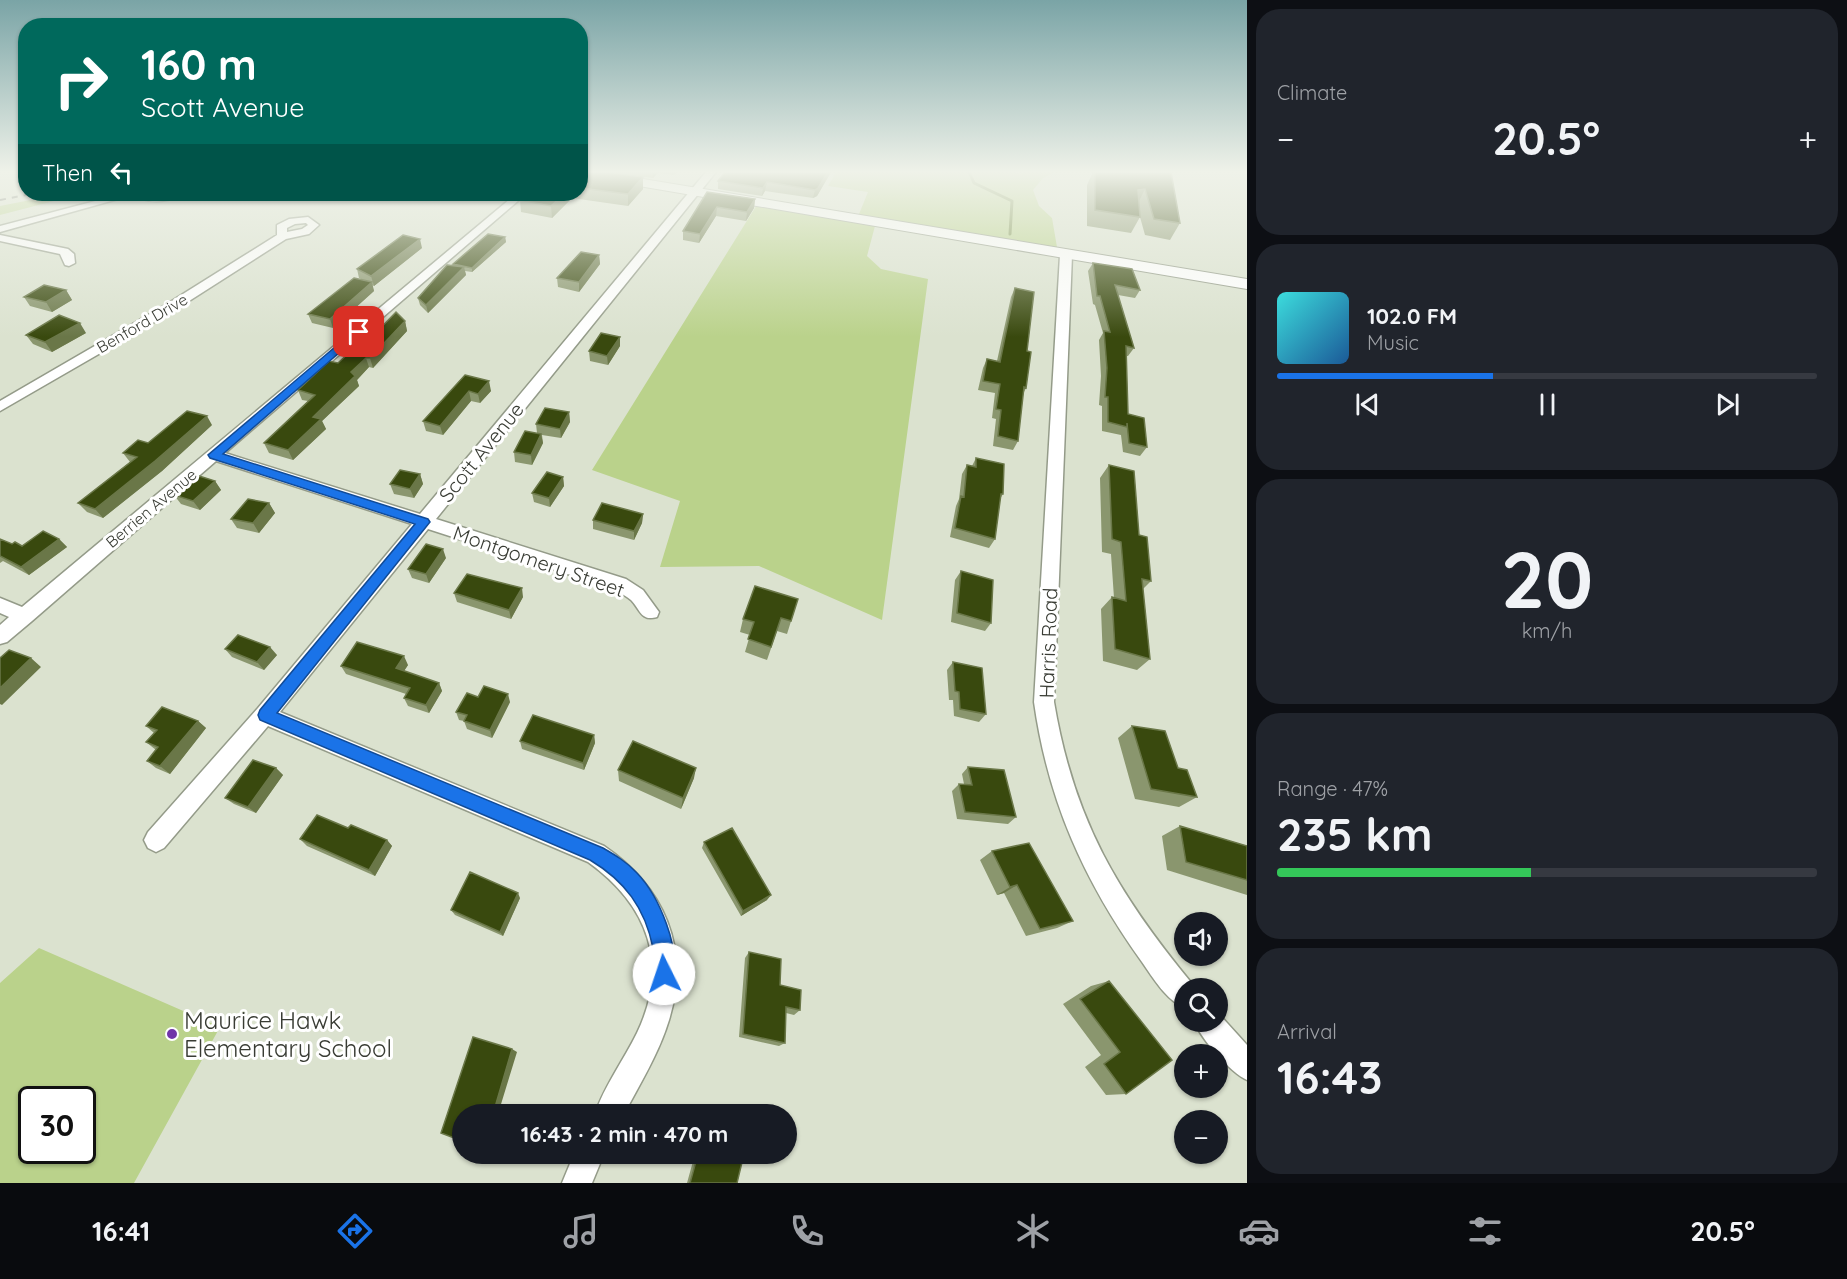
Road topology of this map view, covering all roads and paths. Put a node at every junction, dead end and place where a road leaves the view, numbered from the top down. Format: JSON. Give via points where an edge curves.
{"nodes":[{"id":1,"x":482,"y":227,"type":"edge"},
{"id":2,"x":665,"y":227,"type":"edge"},
{"id":3,"x":905,"y":227,"type":"edge"},
{"id":4,"x":283,"y":236,"type":"dead end"},
{"id":5,"x":0,"y":238,"type":"edge"},
{"id":6,"x":1066,"y":255,"type":"junction"},
{"id":7,"x":69,"y":263,"type":"dead end"},
{"id":8,"x":1247,"y":284,"type":"edge"},
{"id":9,"x":0,"y":407,"type":"edge"},
{"id":10,"x":214,"y":455,"type":"junction"},
{"id":11,"x":424,"y":522,"type":"junction"},
{"id":12,"x":0,"y":605,"type":"edge"},
{"id":13,"x":650,"y":612,"type":"dead end"},
{"id":14,"x":25,"y":616,"type":"junction"},
{"id":15,"x":0,"y":636,"type":"edge"},
{"id":16,"x":265,"y":715,"type":"junction"},
{"id":17,"x":156,"y":840,"type":"dead end"},
{"id":18,"x":1174,"y":980,"type":"edge"},
{"id":19,"x":1219,"y":1032,"type":"edge"},
{"id":20,"x":1243,"y":1053,"type":"edge"},
{"id":21,"x":614,"y":1104,"type":"edge"},
{"id":22,"x":585,"y":1164,"type":"edge"},
{"id":23,"x":577,"y":1183,"type":"edge"}],
"edges":[{"from":1,"to":10,"type":"street","name":"Berrien Avenue"},
{"from":2,"to":11,"type":"street","name":"Scott Avenue"},
{"from":3,"to":6,"type":"street"},
{"from":4,"to":9,"type":"street","name":"Benford Drive","via":[[171,308]]},
{"from":5,"to":7,"type":"street","via":[[62,250],[69,254]]},
{"from":6,"to":8,"type":"street"},
{"from":6,"to":18,"type":"street","name":"Harris Road","via":[[1044,702],[1048,738],[1074,823],[1098,871],[1130,923]]},
{"from":10,"to":11,"type":"street","name":"Montgomery Street"},
{"from":10,"to":14,"type":"street","name":"Berrien Avenue"},
{"from":11,"to":13,"type":"street","name":"Montgomery Street","via":[[620,584],[637,595]]},
{"from":11,"to":16,"type":"street","name":"Scott Avenue"},
{"from":12,"to":14,"type":"street"},
{"from":14,"to":15,"type":"street","name":"Berrien Avenue"},
{"from":16,"to":17,"type":"street","name":"Scott Avenue"},
{"from":16,"to":21,"type":"street","via":[[596,854],[631,880],[647,901],[658,927],[664,957],[663,990],[656,1021]]},
{"from":19,"to":20,"type":"street"},
{"from":22,"to":23,"type":"street"}]}
